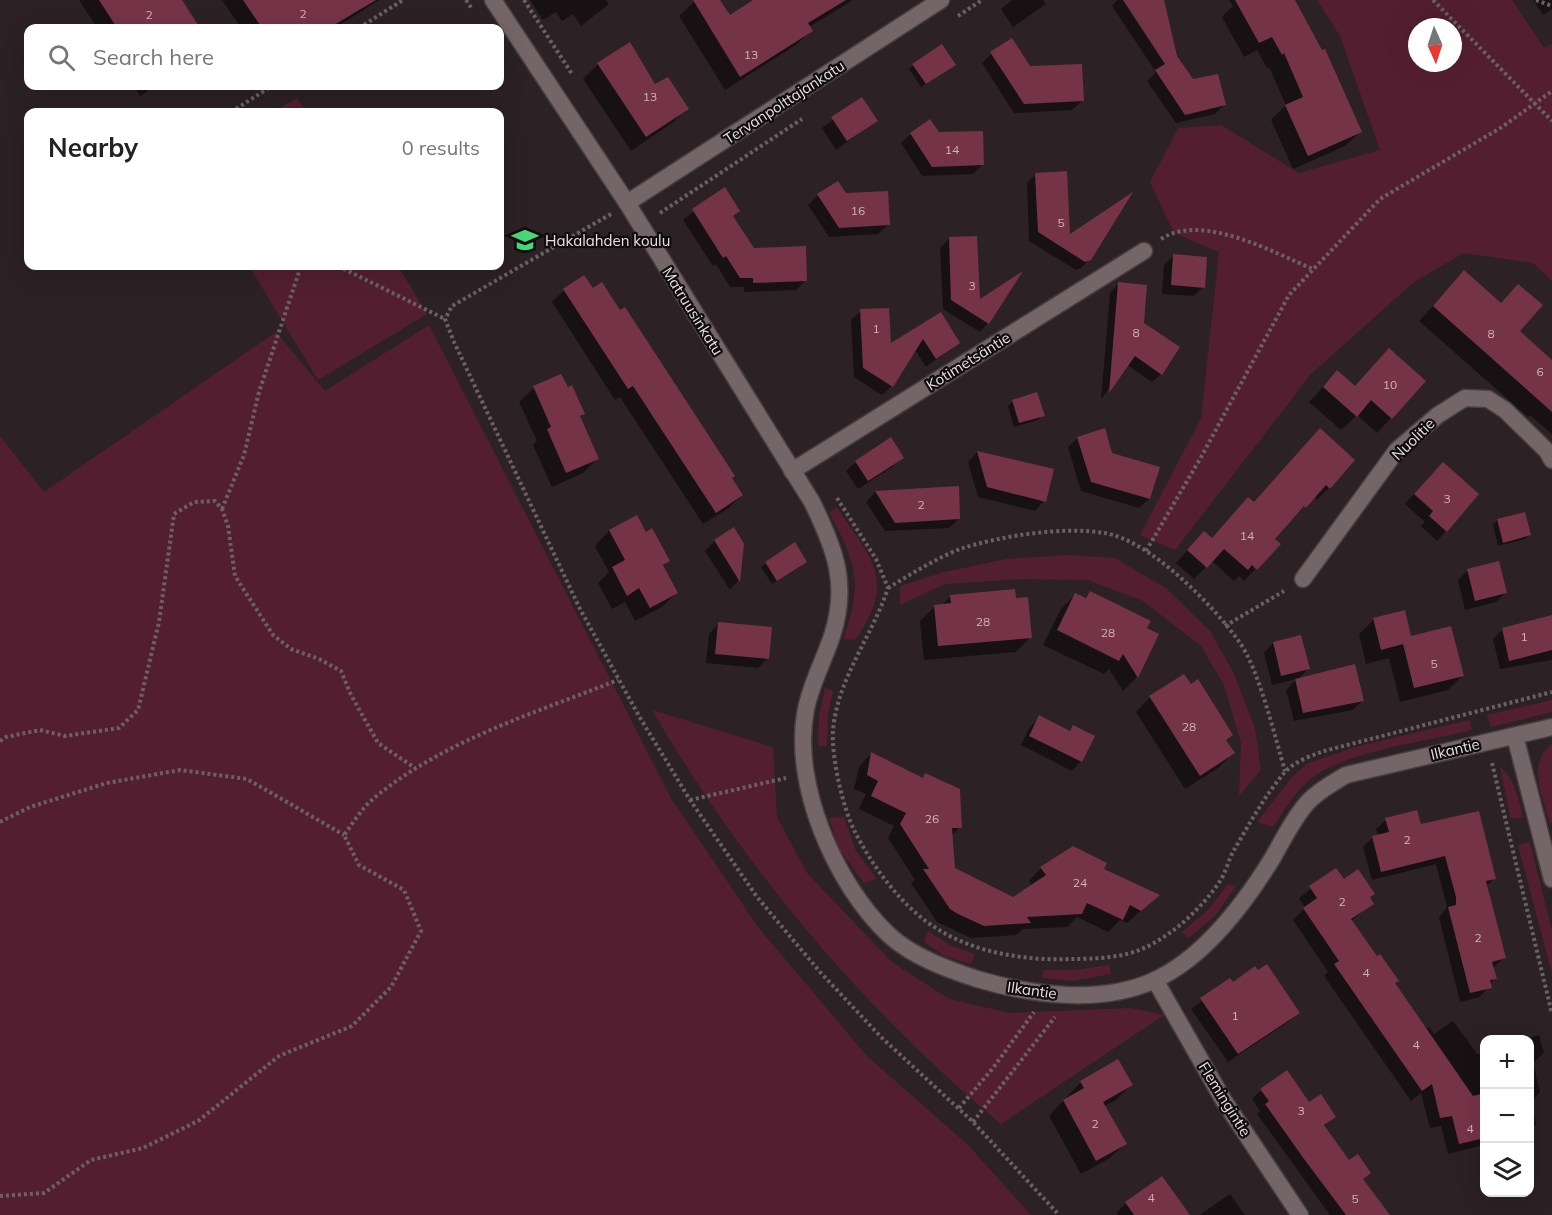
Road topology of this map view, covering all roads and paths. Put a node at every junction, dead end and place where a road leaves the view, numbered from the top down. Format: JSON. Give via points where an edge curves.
{"nodes":[{"id":1,"x":403,"y":0,"type":"edge"},
{"id":2,"x":493,"y":0,"type":"edge"},
{"id":3,"x":941,"y":0,"type":"edge"},
{"id":4,"x":1433,"y":0,"type":"edge"},
{"id":5,"x":1536,"y":0,"type":"edge"},
{"id":6,"x":1552,"y":6,"type":"edge"},
{"id":7,"x":365,"y":24,"type":"edge"},
{"id":8,"x":266,"y":90,"type":"edge"},
{"id":9,"x":1552,"y":91,"type":"edge"},
{"id":10,"x":1535,"y":103,"type":"junction"},
{"id":11,"x":237,"y":108,"type":"edge"},
{"id":12,"x":1552,"y":121,"type":"edge"},
{"id":13,"x":647,"y":190,"type":"junction"},
{"id":14,"x":627,"y":203,"type":"junction"},
{"id":15,"x":666,"y":223,"type":"dead end"},
{"id":16,"x":1144,"y":251,"type":"joint"},
{"id":17,"x":1313,"y":269,"type":"junction"},
{"id":18,"x":300,"y":270,"type":"edge"},
{"id":19,"x":346,"y":270,"type":"edge"},
{"id":20,"x":446,"y":319,"type":"junction"},
{"id":21,"x":1552,"y":460,"type":"edge"},
{"id":22,"x":792,"y":471,"type":"junction"},
{"id":23,"x":835,"y":495,"type":"dead end"},
{"id":24,"x":812,"y":502,"type":"joint"},
{"id":25,"x":222,"y":509,"type":"junction"},
{"id":26,"x":1146,"y":551,"type":"junction"},
{"id":27,"x":1303,"y":579,"type":"joint"},
{"id":28,"x":888,"y":588,"type":"junction"},
{"id":29,"x":1225,"y":626,"type":"junction"},
{"id":30,"x":618,"y":680,"type":"junction"},
{"id":31,"x":1552,"y":692,"type":"edge"},
{"id":32,"x":1479,"y":710,"type":"junction"},
{"id":33,"x":1552,"y":727,"type":"edge"},
{"id":34,"x":1515,"y":736,"type":"junction"},
{"id":35,"x":0,"y":741,"type":"edge"},
{"id":36,"x":1487,"y":742,"type":"junction"},
{"id":37,"x":415,"y":768,"type":"junction"},
{"id":38,"x":837,"y":768,"type":"junction"},
{"id":39,"x":1285,"y":771,"type":"junction"},
{"id":40,"x":807,"y":774,"type":"junction"},
{"id":41,"x":690,"y":800,"type":"junction"},
{"id":42,"x":0,"y":822,"type":"edge"},
{"id":43,"x":344,"y":835,"type":"junction"},
{"id":44,"x":1552,"y":879,"type":"edge"},
{"id":45,"x":1155,"y":980,"type":"junction"},
{"id":46,"x":1048,"y":993,"type":"junction"},
{"id":47,"x":1072,"y":995,"type":"junction"},
{"id":48,"x":1552,"y":1014,"type":"edge"},
{"id":49,"x":959,"y":1108,"type":"junction"},
{"id":50,"x":973,"y":1122,"type":"junction"},
{"id":51,"x":0,"y":1197,"type":"edge"},
{"id":52,"x":1059,"y":1215,"type":"edge"},
{"id":53,"x":1300,"y":1215,"type":"edge"}],
"edges":[{"from":1,"to":7,"type":"path"},
{"from":2,"to":14,"type":"street","name":"Matruusinkatu"},
{"from":3,"to":13,"type":"street","name":"Tervanpolttajankatu"},
{"from":4,"to":10,"type":"path"},
{"from":5,"to":6,"type":"path"},
{"from":8,"to":11,"type":"path"},
{"from":9,"to":10,"type":"path"},
{"from":10,"to":12,"type":"path"},
{"from":10,"to":17,"type":"path","via":[[1502,127],[1380,199]]},
{"from":13,"to":14,"type":"street","name":"Tervanpolttajankatu"},
{"from":13,"to":15,"type":"path"},
{"from":14,"to":20,"type":"path","via":[[452,306]]},
{"from":14,"to":22,"type":"street","name":"Matruusinkatu"},
{"from":16,"to":17,"type":"path","via":[[1165,236],[1185,229],[1230,235]]},
{"from":16,"to":22,"type":"street","name":"Kotimetsäntie"},
{"from":17,"to":26,"type":"path","via":[[1289,295]]},
{"from":18,"to":25,"type":"path","via":[[259,392],[244,455]]},
{"from":19,"to":20,"type":"path"},
{"from":20,"to":30,"type":"path","via":[[580,609]]},
{"from":21,"to":27,"type":"street","name":"Nuolitie","via":[[1505,410],[1488,399],[1465,398],[1397,450]]},
{"from":22,"to":24,"type":"street","name":"Matruusinkatu"},
{"from":23,"to":28,"type":"path","via":[[876,559]]},
{"from":24,"to":40,"type":"street","name":"Ilkantie","via":[[833,546],[839,591],[832,635],[806,710]]},
{"from":25,"to":35,"type":"path","via":[[215,501],[194,502],[174,514],[159,622],[138,711],[119,728],[65,736],[40,730]]},
{"from":25,"to":37,"type":"path","via":[[235,576],[273,635],[291,649],[341,671],[378,743]]},
{"from":26,"to":28,"type":"path","via":[[1106,533],[1029,534],[962,549]]},
{"from":26,"to":29,"type":"path","via":[[1204,600]]},
{"from":27,"to":29,"type":"path"},
{"from":28,"to":38,"type":"path","via":[[839,695],[833,732]]},
{"from":29,"to":39,"type":"path","via":[[1241,644],[1252,670]]},
{"from":30,"to":37,"type":"path","via":[[496,729]]},
{"from":30,"to":41,"type":"path"},
{"from":31,"to":32,"type":"path"},
{"from":32,"to":36,"type":"path"},
{"from":32,"to":39,"type":"path","via":[[1324,751]]},
{"from":33,"to":34,"type":"street","name":"Ilkantie"},
{"from":34,"to":36,"type":"street","name":"Ilkantie"},
{"from":34,"to":44,"type":"street"},
{"from":36,"to":45,"type":"street","name":"Ilkantie","via":[[1346,775],[1321,790],[1307,803],[1266,869],[1223,925],[1197,952]]},
{"from":36,"to":48,"type":"path"},
{"from":37,"to":43,"type":"path","via":[[371,801]]},
{"from":38,"to":39,"type":"path","via":[[854,831],[908,906],[936,929],[965,942],[1041,960],[1099,958],[1142,949],[1182,924],[1220,880],[1232,853]]},
{"from":38,"to":40,"type":"path"},
{"from":40,"to":41,"type":"path"},
{"from":40,"to":46,"type":"street","name":"Ilkantie","via":[[815,818],[825,842],[862,902],[890,935],[952,971],[994,984]]},
{"from":41,"to":49,"type":"path","via":[[757,897],[820,972],[881,1037]]},
{"from":42,"to":43,"type":"path","via":[[30,807],[107,783],[180,770],[248,779]]},
{"from":43,"to":51,"type":"path","via":[[359,865],[404,890],[421,931],[392,987],[352,1026],[279,1056],[198,1121],[142,1148],[91,1160],[44,1192]]},
{"from":45,"to":47,"type":"street","name":"Ilkantie","via":[[1122,991]]},
{"from":45,"to":53,"type":"street","name":"Flemingintie","via":[[1224,1101]]},
{"from":46,"to":47,"type":"street","name":"Ilkantie"},
{"from":46,"to":49,"type":"path"},
{"from":47,"to":50,"type":"path"},
{"from":49,"to":50,"type":"path"},
{"from":50,"to":52,"type":"path"}]}
